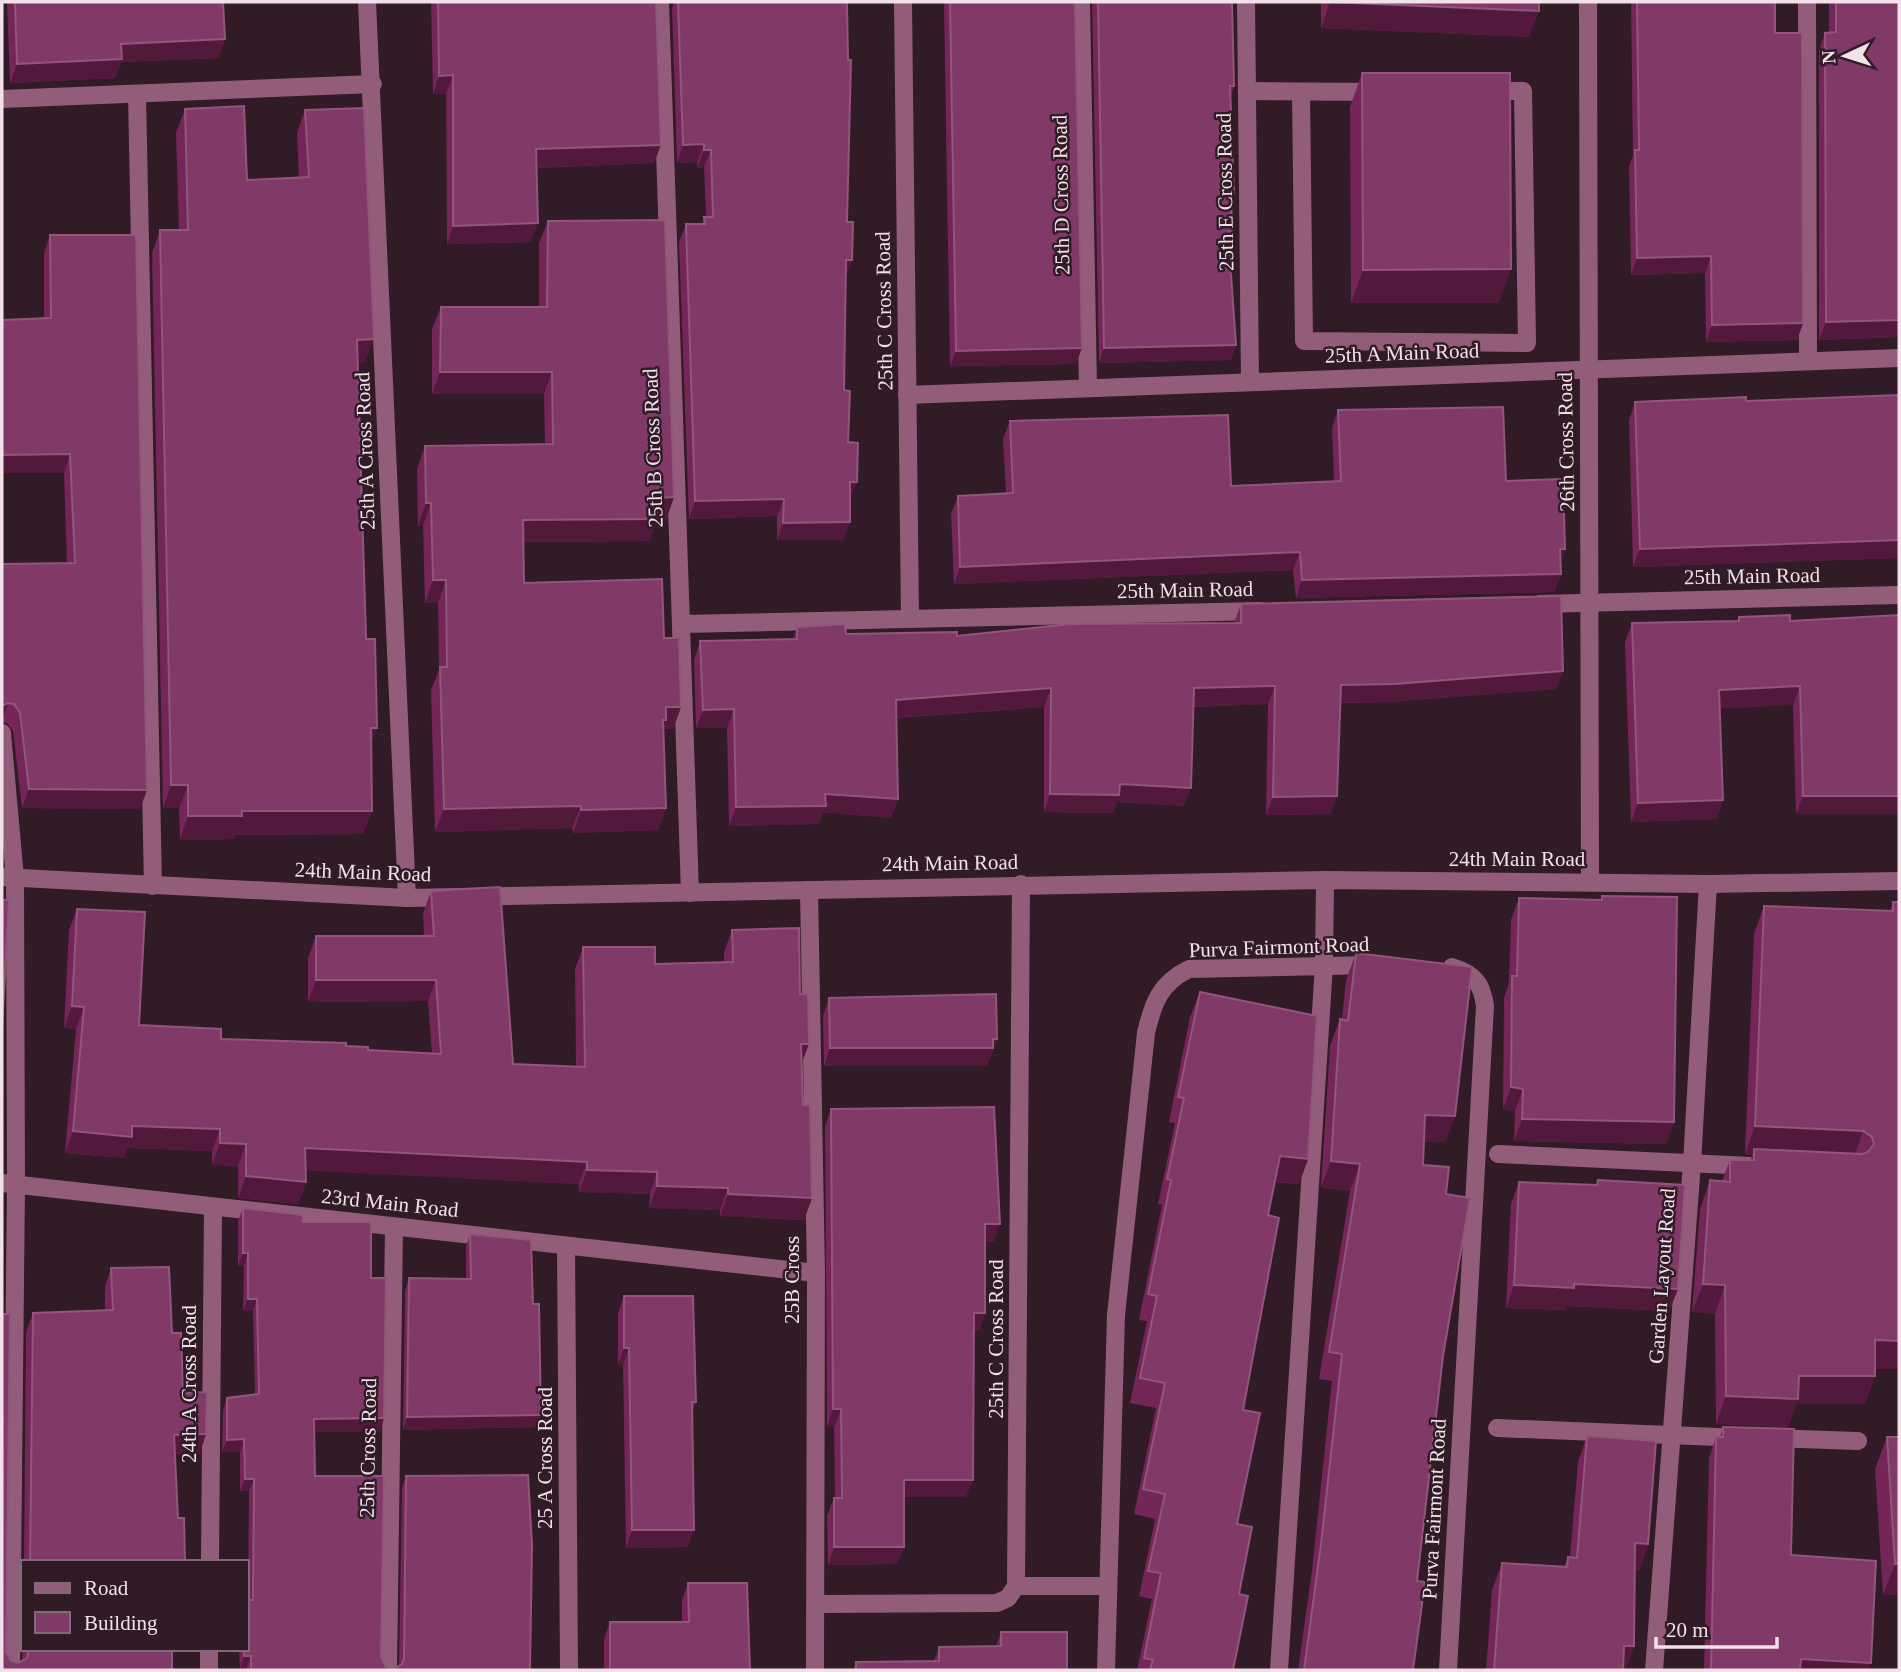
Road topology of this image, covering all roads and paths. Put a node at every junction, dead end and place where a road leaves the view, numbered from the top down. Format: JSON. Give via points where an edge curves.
{"nodes":[{"id":1,"x":367,"y":2,"type":"edge"},
{"id":2,"x":660,"y":2,"type":"edge"},
{"id":3,"x":903,"y":2,"type":"edge"},
{"id":4,"x":1081,"y":2,"type":"edge"},
{"id":5,"x":1246,"y":2,"type":"edge"},
{"id":6,"x":1588,"y":2,"type":"edge"},
{"id":7,"x":1807,"y":2,"type":"edge"},
{"id":8,"x":373,"y":84,"type":"junction"},
{"id":9,"x":1247,"y":90,"type":"junction"},
{"id":10,"x":1468,"y":91,"type":"edge"},
{"id":11,"x":1398,"y":92,"type":"edge"},
{"id":12,"x":1301,"y":93,"type":"junction"},
{"id":13,"x":137,"y":94,"type":"junction"},
{"id":14,"x":2,"y":99,"type":"edge"},
{"id":15,"x":1899,"y":358,"type":"edge"},
{"id":16,"x":1808,"y":361,"type":"junction"},
{"id":17,"x":1588,"y":369,"type":"junction"},
{"id":18,"x":1250,"y":382,"type":"junction"},
{"id":19,"x":1088,"y":388,"type":"junction"},
{"id":20,"x":907,"y":395,"type":"junction"},
{"id":21,"x":1899,"y":596,"type":"edge"},
{"id":22,"x":1591,"y":603,"type":"junction"},
{"id":23,"x":1522,"y":604,"type":"edge"},
{"id":24,"x":1272,"y":610,"type":"edge"},
{"id":25,"x":910,"y":619,"type":"junction"},
{"id":26,"x":682,"y":624,"type":"junction"},
{"id":27,"x":2,"y":733,"type":"edge"},
{"id":28,"x":8,"y":878,"type":"edge"},
{"id":29,"x":1325,"y":880,"type":"junction"},
{"id":30,"x":1899,"y":881,"type":"edge"},
{"id":31,"x":1590,"y":882,"type":"junction"},
{"id":32,"x":1021,"y":884,"type":"junction"},
{"id":33,"x":1708,"y":884,"type":"junction"},
{"id":34,"x":153,"y":886,"type":"junction"},
{"id":35,"x":810,"y":890,"type":"junction"},
{"id":36,"x":690,"y":893,"type":"junction"},
{"id":37,"x":407,"y":898,"type":"junction"},
{"id":38,"x":1324,"y":965,"type":"junction"},
{"id":39,"x":1392,"y":965,"type":"edge"},
{"id":40,"x":1433,"y":966,"type":"edge"},
{"id":41,"x":1498,"y":1154,"type":"dead end"},
{"id":42,"x":1692,"y":1163,"type":"junction"},
{"id":43,"x":1772,"y":1167,"type":"edge"},
{"id":44,"x":9,"y":1184,"type":"edge"},
{"id":45,"x":213,"y":1206,"type":"junction"},
{"id":46,"x":394,"y":1227,"type":"junction"},
{"id":47,"x":566,"y":1246,"type":"junction"},
{"id":48,"x":816,"y":1273,"type":"junction"},
{"id":49,"x":1497,"y":1428,"type":"dead end"},
{"id":50,"x":1673,"y":1436,"type":"junction"},
{"id":51,"x":1858,"y":1441,"type":"dead end"},
{"id":52,"x":210,"y":1560,"type":"edge"},
{"id":53,"x":1016,"y":1586,"type":"junction"},
{"id":54,"x":1108,"y":1586,"type":"junction"},
{"id":55,"x":817,"y":1604,"type":"junction"},
{"id":56,"x":209,"y":1651,"type":"edge"},
{"id":57,"x":11,"y":1670,"type":"edge"},
{"id":58,"x":209,"y":1670,"type":"edge"},
{"id":59,"x":388,"y":1670,"type":"edge"},
{"id":60,"x":569,"y":1670,"type":"edge"},
{"id":61,"x":815,"y":1670,"type":"edge"},
{"id":62,"x":1106,"y":1670,"type":"edge"},
{"id":63,"x":1279,"y":1670,"type":"edge"},
{"id":64,"x":1448,"y":1670,"type":"edge"},
{"id":65,"x":1654,"y":1670,"type":"edge"}],
"edges":[{"from":1,"to":8,"type":"street","name":"25th A Cross Road"},
{"from":2,"to":26,"type":"street","name":"25th B Cross Road"},
{"from":3,"to":20,"type":"street","name":"25th C Cross Road"},
{"from":4,"to":19,"type":"street","name":"25th D Cross Road"},
{"from":5,"to":9,"type":"street","name":"25th E Cross Road"},
{"from":6,"to":17,"type":"street","name":"26th Cross Road"},
{"from":7,"to":16,"type":"street"},
{"from":8,"to":13,"type":"street"},
{"from":8,"to":37,"type":"street","name":"25th A Cross Road"},
{"from":9,"to":12,"type":"street"},
{"from":9,"to":18,"type":"street","name":"25th E Cross Road"},
{"from":10,"to":12,"type":"street","via":[[1523,91],[1527,343],[1304,341]]},
{"from":11,"to":12,"type":"street"},
{"from":13,"to":14,"type":"street"},
{"from":13,"to":34,"type":"street"},
{"from":15,"to":16,"type":"street","name":"25th A Main Road"},
{"from":16,"to":17,"type":"street","name":"25th A Main Road"},
{"from":17,"to":18,"type":"street","name":"25th A Main Road"},
{"from":17,"to":22,"type":"street","name":"26th Cross Road"},
{"from":18,"to":19,"type":"street","name":"25th A Main Road"},
{"from":19,"to":20,"type":"street","name":"25th A Main Road"},
{"from":20,"to":25,"type":"street","name":"25th C Cross Road"},
{"from":21,"to":22,"type":"street","name":"25th Main Road"},
{"from":22,"to":23,"type":"street","name":"25th Main Road"},
{"from":22,"to":31,"type":"street","name":"26th Cross Road"},
{"from":24,"to":25,"type":"street","name":"25th Main Road"},
{"from":25,"to":26,"type":"street","name":"25th Main Road"},
{"from":26,"to":36,"type":"street","name":"25th B Cross Road"},
{"from":27,"to":28,"type":"street"},
{"from":28,"to":34,"type":"street","name":"24th Main Road"},
{"from":28,"to":44,"type":"street"},
{"from":29,"to":31,"type":"street","name":"24th Main Road"},
{"from":29,"to":32,"type":"street","name":"24th Main Road"},
{"from":29,"to":38,"type":"street"},
{"from":30,"to":33,"type":"street","name":"24th Main Road"},
{"from":31,"to":33,"type":"street","name":"24th Main Road"},
{"from":32,"to":35,"type":"street","name":"24th Main Road"},
{"from":32,"to":53,"type":"street","name":"25th C Cross Road"},
{"from":33,"to":42,"type":"street","name":"Garden Layout Road"},
{"from":34,"to":37,"type":"street","name":"24th Main Road"},
{"from":35,"to":36,"type":"street","name":"24th Main Road"},
{"from":35,"to":48,"type":"street","name":"25B Cross"},
{"from":36,"to":37,"type":"street","name":"24th Main Road"},
{"from":38,"to":39,"type":"street","name":"Purva Fairmont Road"},
{"from":38,"to":54,"type":"street","name":"Purva Fairmont Road","via":[[1189,969],[1162,987],[1152,1008],[1116,1315]]},
{"from":38,"to":63,"type":"street"},
{"from":40,"to":64,"type":"street","name":"Purva Fairmont Road","via":[[1447,966],[1475,978],[1483,988],[1485,1006]]},
{"from":41,"to":42,"type":"street"},
{"from":42,"to":43,"type":"street"},
{"from":42,"to":50,"type":"street","name":"Garden Layout Road"},
{"from":44,"to":45,"type":"street","name":"23rd Main Road"},
{"from":44,"to":57,"type":"street"},
{"from":45,"to":46,"type":"street","name":"23rd Main Road"},
{"from":45,"to":52,"type":"street","name":"24th A Cross Road"},
{"from":46,"to":47,"type":"street","name":"23rd Main Road"},
{"from":46,"to":59,"type":"street","name":"25th Cross Road"},
{"from":47,"to":48,"type":"street","name":"23rd Main Road"},
{"from":47,"to":60,"type":"street","name":"25 A Cross Road"},
{"from":48,"to":55,"type":"street","name":"25B Cross"},
{"from":49,"to":50,"type":"street"},
{"from":50,"to":51,"type":"street"},
{"from":50,"to":65,"type":"street","name":"Garden Layout Road"},
{"from":53,"to":54,"type":"street"},
{"from":53,"to":55,"type":"street","via":[[1008,1598],[996,1603]]},
{"from":54,"to":62,"type":"street","name":"Purva Fairmont Road"},
{"from":55,"to":61,"type":"street","name":"25B Cross"},
{"from":56,"to":58,"type":"street"}]}
